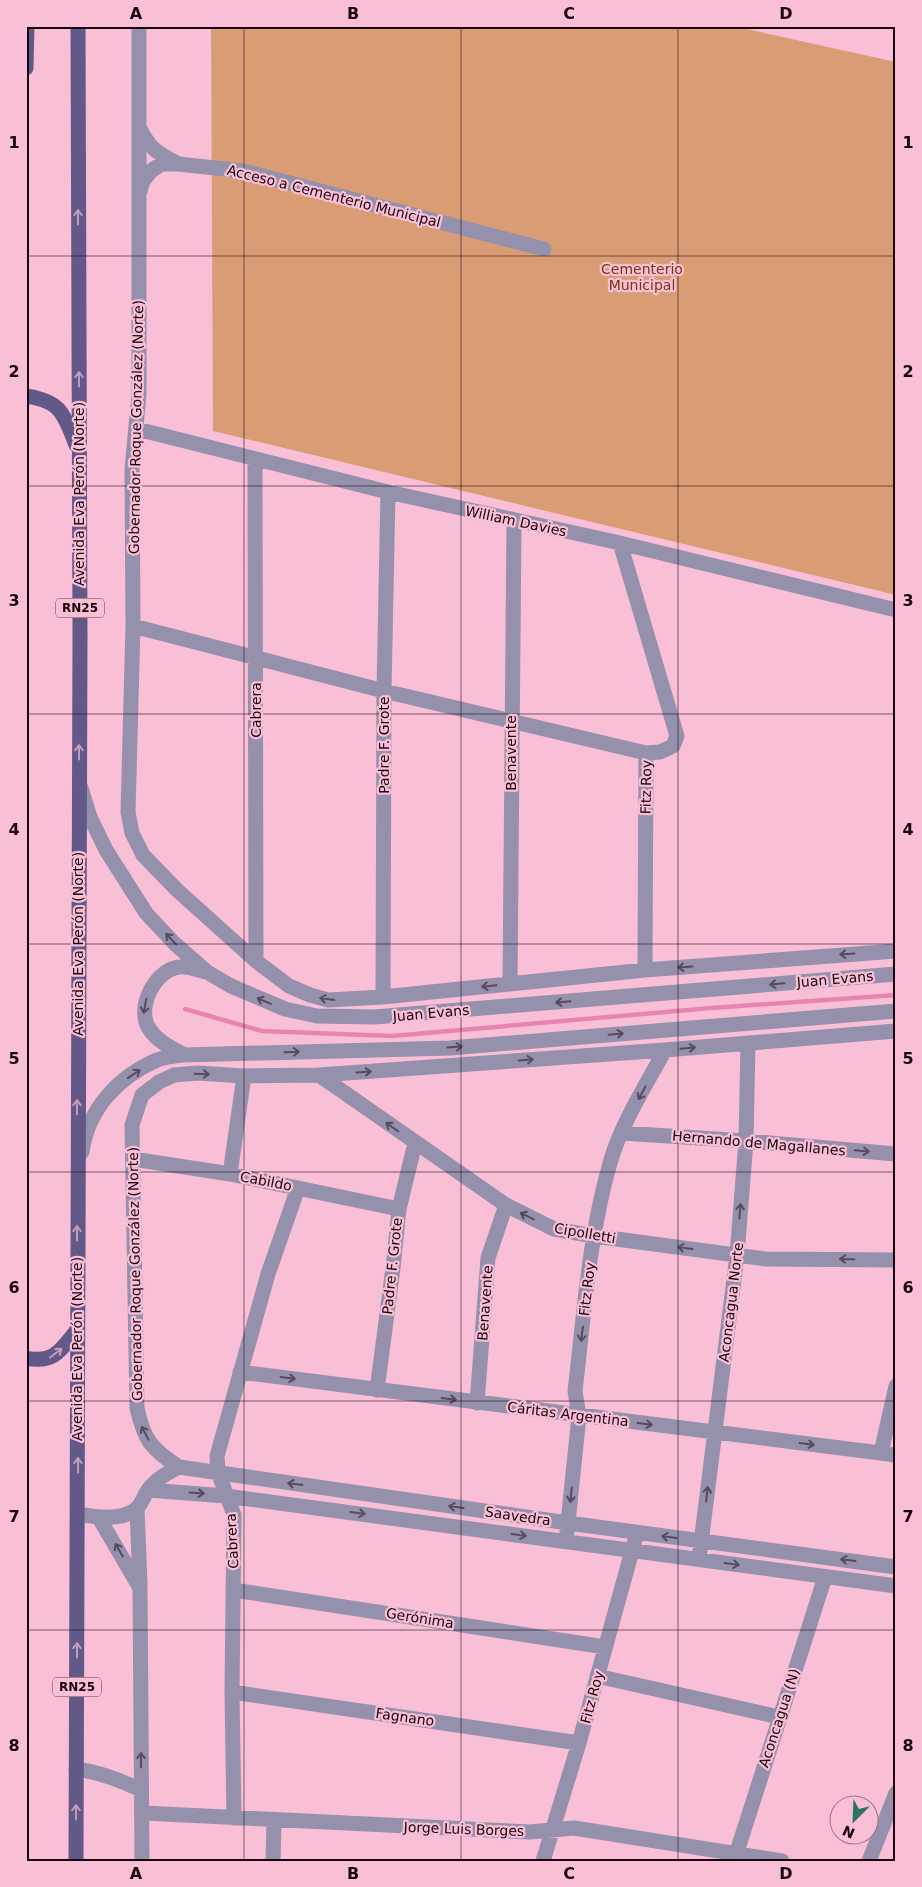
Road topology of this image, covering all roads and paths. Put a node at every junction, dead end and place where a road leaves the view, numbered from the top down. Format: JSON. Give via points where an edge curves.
{"nodes":[{"id":1,"x":27,"y":26,"type":"edge"},
{"id":2,"x":78,"y":26,"type":"edge"},
{"id":3,"x":139,"y":26,"type":"edge"},
{"id":4,"x":26,"y":68,"type":"edge"},
{"id":5,"x":139,"y":126,"type":"junction"},
{"id":6,"x":178,"y":164,"type":"junction"},
{"id":7,"x":138,"y":195,"type":"junction"},
{"id":8,"x":544,"y":249,"type":"dead end"},
{"id":9,"x":26,"y":396,"type":"edge"},
{"id":10,"x":137,"y":429,"type":"junction"},
{"id":11,"x":79,"y":453,"type":"junction"},
{"id":12,"x":255,"y":459,"type":"junction"},
{"id":13,"x":388,"y":492,"type":"junction"},
{"id":14,"x":514,"y":521,"type":"junction"},
{"id":15,"x":620,"y":543,"type":"junction"},
{"id":16,"x":896,"y":610,"type":"edge"},
{"id":17,"x":133,"y":626,"type":"junction"},
{"id":18,"x":256,"y":658,"type":"junction"},
{"id":19,"x":384,"y":691,"type":"junction"},
{"id":20,"x":511,"y":721,"type":"junction"},
{"id":21,"x":646,"y":753,"type":"junction"},
{"id":22,"x":79,"y":782,"type":"junction"},
{"id":23,"x":143,"y":855,"type":"joint"},
{"id":24,"x":896,"y":951,"type":"edge"},
{"id":25,"x":256,"y":962,"type":"junction"},
{"id":26,"x":645,"y":970,"type":"junction"},
{"id":27,"x":207,"y":972,"type":"junction"},
{"id":28,"x":896,"y":974,"type":"edge"},
{"id":29,"x":510,"y":984,"type":"junction"},
{"id":30,"x":383,"y":997,"type":"junction"},
{"id":31,"x":896,"y":1010,"type":"edge"},
{"id":32,"x":896,"y":1031,"type":"edge"},
{"id":33,"x":748,"y":1043,"type":"junction"},
{"id":34,"x":665,"y":1050,"type":"junction"},
{"id":35,"x":184,"y":1055,"type":"junction"},
{"id":36,"x":320,"y":1075,"type":"junction"},
{"id":37,"x":244,"y":1076,"type":"junction"},
{"id":38,"x":622,"y":1133,"type":"junction"},
{"id":39,"x":746,"y":1141,"type":"junction"},
{"id":40,"x":415,"y":1143,"type":"junction"},
{"id":41,"x":896,"y":1154,"type":"edge"},
{"id":42,"x":133,"y":1158,"type":"junction"},
{"id":43,"x":230,"y":1174,"type":"junction"},
{"id":44,"x":298,"y":1188,"type":"junction"},
{"id":45,"x":77,"y":1190,"type":"junction"},
{"id":46,"x":506,"y":1205,"type":"junction"},
{"id":47,"x":398,"y":1210,"type":"junction"},
{"id":48,"x":594,"y":1236,"type":"junction"},
{"id":49,"x":737,"y":1255,"type":"junction"},
{"id":50,"x":896,"y":1260,"type":"edge"},
{"id":51,"x":77,"y":1330,"type":"junction"},
{"id":52,"x":26,"y":1358,"type":"edge"},
{"id":53,"x":240,"y":1372,"type":"junction"},
{"id":54,"x":896,"y":1386,"type":"edge"},
{"id":55,"x":377,"y":1390,"type":"junction"},
{"id":56,"x":477,"y":1403,"type":"junction"},
{"id":57,"x":579,"y":1416,"type":"junction"},
{"id":58,"x":715,"y":1432,"type":"junction"},
{"id":59,"x":889,"y":1454,"type":"edge"},
{"id":60,"x":178,"y":1467,"type":"junction"},
{"id":61,"x":218,"y":1472,"type":"junction"},
{"id":62,"x":148,"y":1490,"type":"junction"},
{"id":63,"x":226,"y":1496,"type":"junction"},
{"id":64,"x":136,"y":1509,"type":"junction"},
{"id":65,"x":78,"y":1514,"type":"junction"},
{"id":66,"x":99,"y":1518,"type":"junction"},
{"id":67,"x":568,"y":1523,"type":"junction"},
{"id":68,"x":637,"y":1533,"type":"junction"},
{"id":69,"x":566,"y":1541,"type":"junction"},
{"id":70,"x":701,"y":1541,"type":"junction"},
{"id":71,"x":632,"y":1550,"type":"junction"},
{"id":72,"x":699,"y":1560,"type":"junction"},
{"id":73,"x":896,"y":1568,"type":"edge"},
{"id":74,"x":825,"y":1577,"type":"junction"},
{"id":75,"x":896,"y":1586,"type":"edge"},
{"id":76,"x":140,"y":1588,"type":"junction"},
{"id":77,"x":234,"y":1590,"type":"junction"},
{"id":78,"x":605,"y":1646,"type":"junction"},
{"id":79,"x":597,"y":1676,"type":"junction"},
{"id":80,"x":232,"y":1692,"type":"junction"},
{"id":81,"x":779,"y":1717,"type":"junction"},
{"id":82,"x":579,"y":1743,"type":"junction"},
{"id":83,"x":76,"y":1769,"type":"junction"},
{"id":84,"x":141,"y":1790,"type":"junction"},
{"id":85,"x":896,"y":1793,"type":"edge"},
{"id":86,"x":143,"y":1813,"type":"junction"},
{"id":87,"x":234,"y":1818,"type":"junction"},
{"id":88,"x":274,"y":1821,"type":"junction"},
{"id":89,"x":553,"y":1830,"type":"junction"},
{"id":90,"x":735,"y":1858,"type":"edge"},
{"id":91,"x":76,"y":1861,"type":"edge"},
{"id":92,"x":142,"y":1861,"type":"edge"},
{"id":93,"x":273,"y":1861,"type":"edge"},
{"id":94,"x":543,"y":1861,"type":"edge"},
{"id":95,"x":782,"y":1861,"type":"edge"},
{"id":96,"x":869,"y":1861,"type":"edge"}],
"edges":[{"from":1,"to":4,"type":"main road"},
{"from":11,"to":2,"type":"main road","name":"Avenida Eva Perón (Norte)","number":"RN25","one_way":true},
{"from":3,"to":5,"type":"street","name":"Gobernador Roque González (Norte)"},
{"from":5,"to":6,"type":"street","via":[[150,147]]},
{"from":5,"to":7,"type":"street","name":"Gobernador Roque González (Norte)"},
{"from":6,"to":7,"type":"street","name":"Acceso a Cementerio Municipal","via":[[161,164],[151,171]]},
{"from":6,"to":8,"type":"street","name":"Acceso a Cementerio Municipal","via":[[243,171]]},
{"from":7,"to":10,"type":"street","name":"Gobernador Roque González (Norte)"},
{"from":9,"to":11,"type":"main road","via":[[57,407]]},
{"from":10,"to":12,"type":"street","name":"William Davies"},
{"from":10,"to":17,"type":"street","name":"Gobernador Roque González (Norte)","via":[[132,469]]},
{"from":22,"to":11,"type":"main road","name":"Avenida Eva Perón (Norte)","number":"RN25","one_way":true},
{"from":12,"to":13,"type":"street","name":"William Davies"},
{"from":12,"to":18,"type":"street","name":"Cabrera"},
{"from":13,"to":14,"type":"street","name":"William Davies"},
{"from":13,"to":19,"type":"street","name":"Padre F. Grote"},
{"from":14,"to":15,"type":"street","name":"William Davies"},
{"from":14,"to":20,"type":"street","name":"Benavente"},
{"from":15,"to":16,"type":"street","name":"William Davies"},
{"from":15,"to":21,"type":"street","name":"Fitz Roy","via":[[677,736],[673,746],[660,752]]},
{"from":17,"to":18,"type":"street"},
{"from":17,"to":23,"type":"street","name":"Gobernador Roque González (Norte)","via":[[128,812],[132,833]]},
{"from":18,"to":19,"type":"street"},
{"from":18,"to":25,"type":"street","name":"Cabrera"},
{"from":19,"to":20,"type":"street"},
{"from":19,"to":30,"type":"street","name":"Padre F. Grote"},
{"from":20,"to":21,"type":"street"},
{"from":20,"to":29,"type":"street","name":"Benavente"},
{"from":21,"to":26,"type":"street","name":"Fitz Roy"},
{"from":27,"to":22,"type":"street","name":"Juan Evans","one_way":true,"via":[[146,913],[106,850],[90,817]]},
{"from":45,"to":22,"type":"main road","name":"Avenida Eva Perón (Norte)","number":"RN25","one_way":true},
{"from":23,"to":25,"type":"street","name":"Juan Evans"},
{"from":24,"to":26,"type":"street","name":"Juan Evans","one_way":true},
{"from":30,"to":25,"type":"street","name":"Juan Evans","one_way":true,"via":[[328,1000],[290,986]]},
{"from":26,"to":29,"type":"street","name":"Juan Evans"},
{"from":28,"to":27,"type":"street","name":"Juan Evans","one_way":true,"via":[[384,1017],[347,1017],[317,1016],[285,1009]]},
{"from":27,"to":35,"type":"street","one_way":true,"via":[[179,967],[164,973],[150,989],[144,1005],[144,1018],[150,1030],[162,1042]]},
{"from":29,"to":30,"type":"street","name":"Juan Evans","one_way":true},
{"from":35,"to":31,"type":"street","one_way":true,"via":[[450,1048]]},
{"from":32,"to":33,"type":"street"},
{"from":34,"to":33,"type":"street","one_way":true},
{"from":33,"to":39,"type":"street","name":"Aconcagua Norte"},
{"from":36,"to":34,"type":"street","one_way":true},
{"from":34,"to":38,"type":"street","name":"Fitz Roy","one_way":true},
{"from":45,"to":35,"type":"street","one_way":true,"via":[[84,1138],[103,1100],[122,1082],[159,1059]]},
{"from":36,"to":37,"type":"street"},
{"from":40,"to":36,"type":"street","name":"Cipolletti","one_way":true},
{"from":42,"to":37,"type":"street","name":"Gobernador Roque González (Norte)","one_way":true,"via":[[132,1125],[142,1095],[159,1082],[174,1075],[198,1073]]},
{"from":37,"to":43,"type":"street"},
{"from":38,"to":39,"type":"street","name":"Hernando de Magallanes"},
{"from":38,"to":48,"type":"street","name":"Fitz Roy","via":[[610,1162]]},
{"from":39,"to":41,"type":"street","name":"Hernando de Magallanes","one_way":true},
{"from":49,"to":39,"type":"street","name":"Aconcagua Norte","one_way":true},
{"from":40,"to":46,"type":"street","name":"Cipolletti"},
{"from":40,"to":47,"type":"street","name":"Padre F. Grote"},
{"from":42,"to":43,"type":"street","name":"Cabildo"},
{"from":60,"to":42,"type":"street","name":"Gobernador Roque González (Norte)","one_way":true,"via":[[157,1452],[142,1430],[137,1408]]},
{"from":43,"to":44,"type":"street","name":"Cabildo"},
{"from":44,"to":47,"type":"street","name":"Cabildo"},
{"from":44,"to":53,"type":"street","name":"Cabrera","via":[[268,1274]]},
{"from":51,"to":45,"type":"main road","name":"Avenida Eva Perón (Norte)","number":"RN25","one_way":true},
{"from":48,"to":46,"type":"street","name":"Cipolletti","one_way":true,"via":[[554,1229]]},
{"from":46,"to":56,"type":"street","name":"Benavente","via":[[488,1258]]},
{"from":47,"to":55,"type":"street","name":"Padre F. Grote"},
{"from":49,"to":48,"type":"street","name":"Cipolletti","one_way":true},
{"from":48,"to":57,"type":"street","name":"Fitz Roy","one_way":true,"via":[[575,1391]]},
{"from":50,"to":49,"type":"street","name":"Cipolletti","one_way":true},
{"from":49,"to":58,"type":"street","name":"Aconcagua Norte"},
{"from":52,"to":51,"type":"main road","one_way":true,"via":[[42,1360],[55,1356]]},
{"from":65,"to":51,"type":"main road","name":"Avenida Eva Perón (Norte)","number":"RN25","one_way":true},
{"from":53,"to":55,"type":"street","name":"Cáritas Argentina","one_way":true},
{"from":53,"to":61,"type":"street","name":"Cabrera","via":[[217,1456]]},
{"from":54,"to":59,"type":"street"},
{"from":55,"to":56,"type":"street","name":"Cáritas Argentina","one_way":true},
{"from":56,"to":57,"type":"street","name":"Cáritas Argentina"},
{"from":57,"to":58,"type":"street","name":"Cáritas Argentina","one_way":true},
{"from":57,"to":67,"type":"street","name":"Fitz Roy","one_way":true},
{"from":58,"to":59,"type":"street","name":"Cáritas Argentina","one_way":true},
{"from":70,"to":58,"type":"street","name":"Aconcagua Norte","one_way":true},
{"from":60,"to":61,"type":"street","name":"Saavedra"},
{"from":60,"to":62,"type":"street","via":[[160,1477]]},
{"from":61,"to":63,"type":"street","name":"Cabrera"},
{"from":67,"to":61,"type":"street","name":"Saavedra","one_way":true},
{"from":62,"to":63,"type":"street","name":"Saavedra","one_way":true},
{"from":62,"to":64,"type":"street"},
{"from":63,"to":69,"type":"street","name":"Saavedra","one_way":true},
{"from":63,"to":77,"type":"street","name":"Cabrera","via":[[234,1514]]},
{"from":64,"to":66,"type":"street"},
{"from":64,"to":76,"type":"street"},
{"from":65,"to":66,"type":"street"},
{"from":83,"to":65,"type":"main road","name":"Avenida Eva Perón (Norte)","number":"RN25","one_way":true},
{"from":76,"to":66,"type":"street","one_way":true},
{"from":67,"to":68,"type":"street","name":"Saavedra"},
{"from":67,"to":69,"type":"street","name":"Fitz Roy"},
{"from":70,"to":68,"type":"street","name":"Saavedra","one_way":true},
{"from":68,"to":71,"type":"street","name":"Fitz Roy"},
{"from":69,"to":71,"type":"street","name":"Saavedra"},
{"from":70,"to":72,"type":"street","name":"Aconcagua Norte"},
{"from":73,"to":70,"type":"street","name":"Saavedra","one_way":true},
{"from":71,"to":72,"type":"street","name":"Saavedra"},
{"from":71,"to":78,"type":"street","name":"Fitz Roy"},
{"from":72,"to":74,"type":"street","name":"Saavedra","one_way":true},
{"from":74,"to":75,"type":"street","name":"Saavedra"},
{"from":74,"to":81,"type":"street","name":"Aconcagua (N)"},
{"from":84,"to":76,"type":"street","one_way":true},
{"from":77,"to":78,"type":"street","name":"Gerónima"},
{"from":77,"to":80,"type":"street","name":"Cabrera"},
{"from":78,"to":79,"type":"street","name":"Fitz Roy"},
{"from":79,"to":81,"type":"street"},
{"from":79,"to":82,"type":"street","name":"Fitz Roy"},
{"from":80,"to":82,"type":"street","name":"Fagnano"},
{"from":80,"to":87,"type":"street","name":"Cabrera"},
{"from":81,"to":90,"type":"street","name":"Aconcagua (N)"},
{"from":82,"to":89,"type":"street","name":"Fitz Roy"},
{"from":83,"to":84,"type":"street","via":[[115,1777]]},
{"from":91,"to":83,"type":"main road","name":"Avenida Eva Perón (Norte)","number":"RN25","one_way":true},
{"from":84,"to":86,"type":"street"},
{"from":85,"to":96,"type":"street"},
{"from":86,"to":87,"type":"street","name":"Jorge Luis Borges"},
{"from":86,"to":92,"type":"street"},
{"from":87,"to":88,"type":"street","name":"Jorge Luis Borges"},
{"from":88,"to":89,"type":"street","name":"Jorge Luis Borges","via":[[530,1832]]},
{"from":88,"to":93,"type":"street"},
{"from":89,"to":90,"type":"street","name":"Jorge Luis Borges","via":[[574,1828]]},
{"from":89,"to":94,"type":"street","name":"Fitz Roy"},
{"from":90,"to":95,"type":"street","name":"Jorge Luis Borges"}]}
